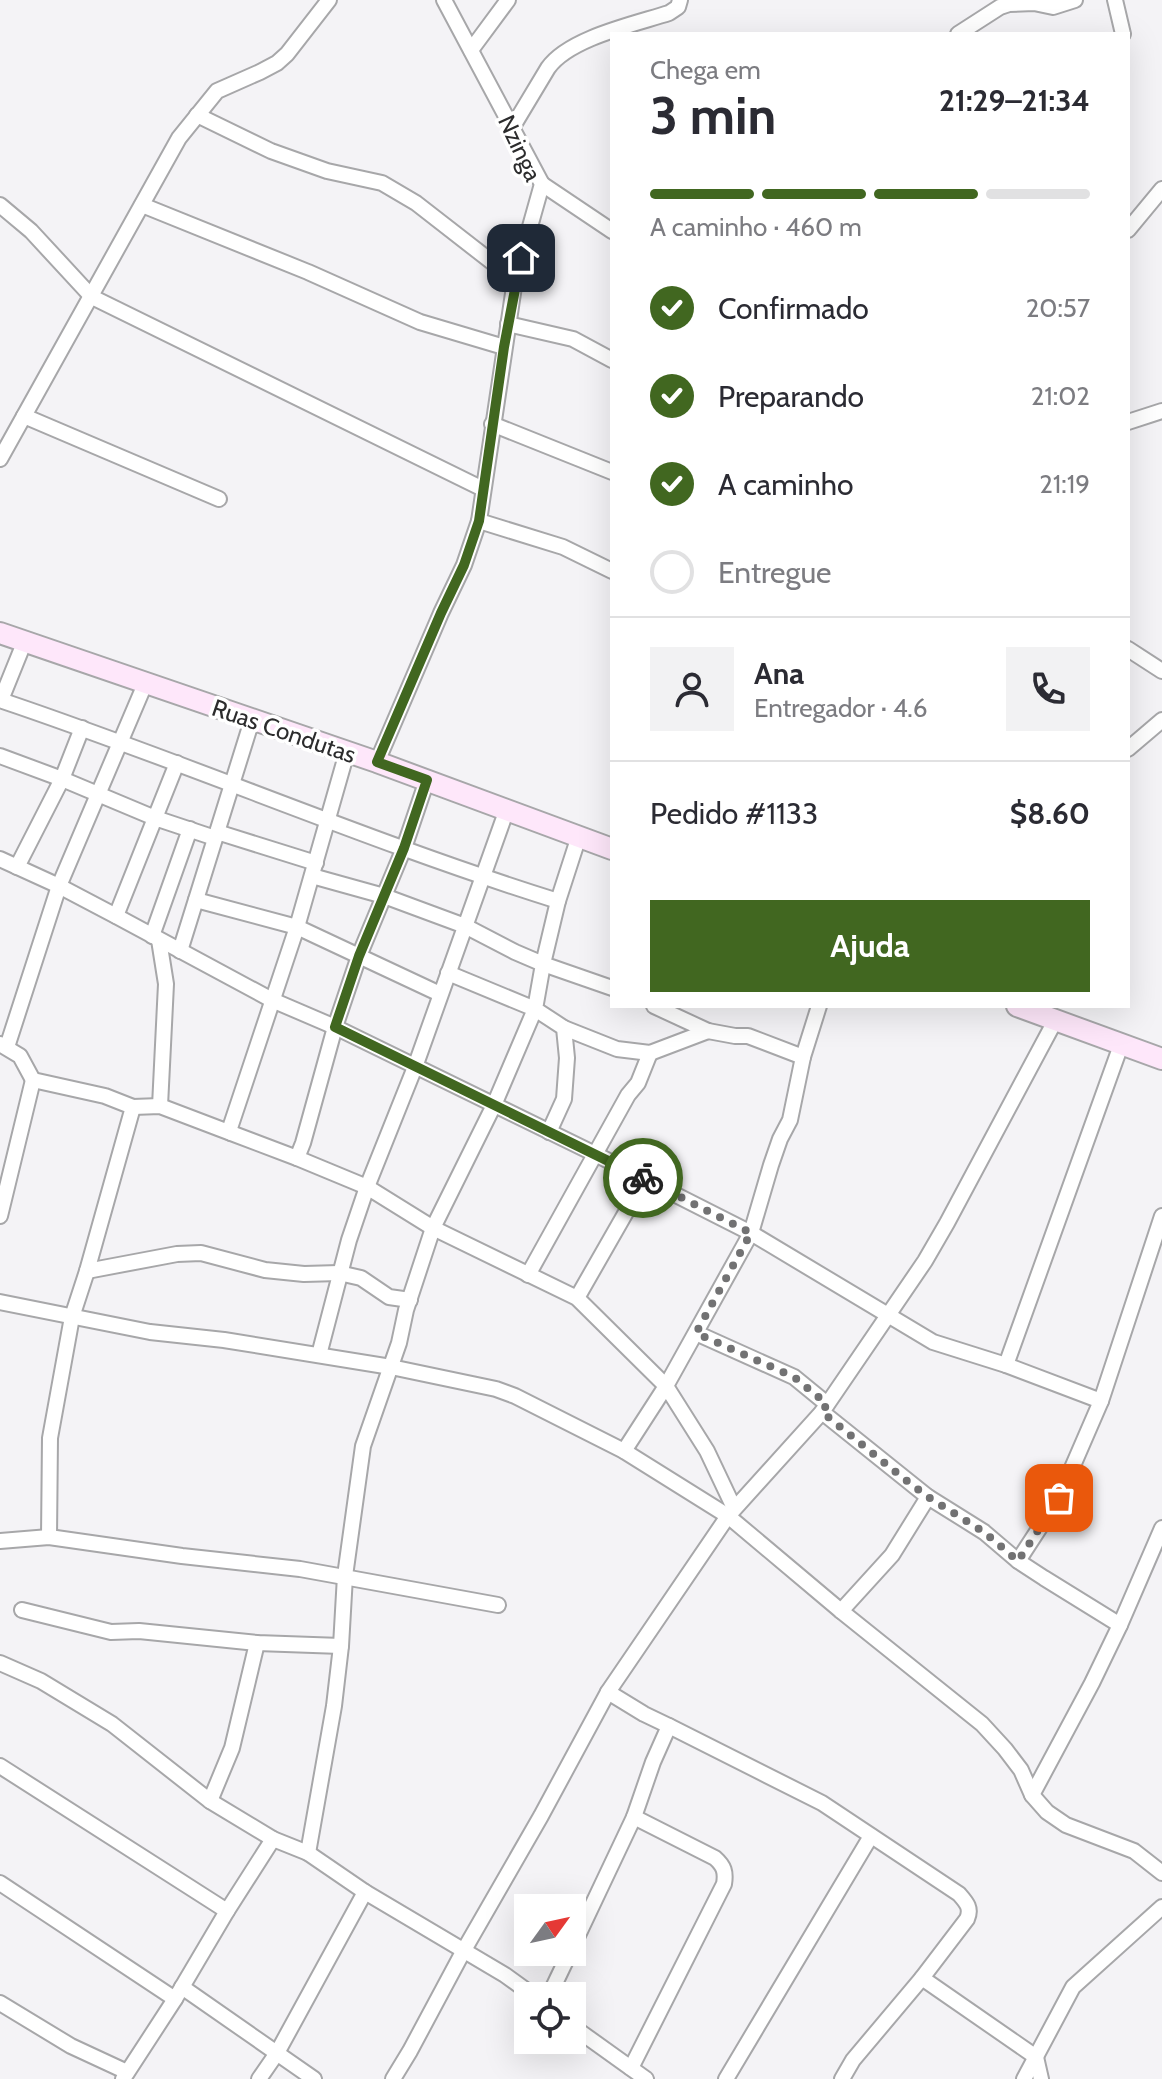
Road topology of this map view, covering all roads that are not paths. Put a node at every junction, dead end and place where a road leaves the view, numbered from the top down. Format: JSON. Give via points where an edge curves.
{"nodes":[{"id":1,"x":329,"y":0,"type":"edge"},
{"id":2,"x":444,"y":0,"type":"edge"},
{"id":3,"x":508,"y":0,"type":"edge"},
{"id":4,"x":680,"y":0,"type":"edge"},
{"id":5,"x":1075,"y":0,"type":"edge"},
{"id":6,"x":1115,"y":0,"type":"edge"},
{"id":7,"x":610,"y":32,"type":"edge"},
{"id":8,"x":610,"y":32,"type":"edge"},
{"id":9,"x":961,"y":32,"type":"edge"},
{"id":10,"x":1123,"y":32,"type":"edge"},
{"id":11,"x":471,"y":50,"type":"junction"},
{"id":12,"x":197,"y":115,"type":"junction"},
{"id":13,"x":512,"y":128,"type":"junction"},
{"id":14,"x":542,"y":184,"type":"junction"},
{"id":15,"x":1162,"y":189,"type":"edge"},
{"id":16,"x":0,"y":205,"type":"edge"},
{"id":17,"x":142,"y":205,"type":"junction"},
{"id":18,"x":1130,"y":228,"type":"edge"},
{"id":19,"x":610,"y":230,"type":"edge"},
{"id":20,"x":515,"y":280,"type":"junction"},
{"id":21,"x":92,"y":297,"type":"junction"},
{"id":22,"x":508,"y":324,"type":"junction"},
{"id":23,"x":504,"y":347,"type":"junction"},
{"id":24,"x":610,"y":359,"type":"edge"},
{"id":25,"x":1162,"y":411,"type":"edge"},
{"id":26,"x":24,"y":416,"type":"junction"},
{"id":27,"x":1130,"y":421,"type":"edge"},
{"id":28,"x":492,"y":424,"type":"junction"},
{"id":29,"x":0,"y":459,"type":"edge"},
{"id":30,"x":610,"y":471,"type":"edge"},
{"id":31,"x":483,"y":489,"type":"junction"},
{"id":32,"x":219,"y":499,"type":"dead end"},
{"id":33,"x":479,"y":521,"type":"junction"},
{"id":34,"x":610,"y":570,"type":"edge"},
{"id":35,"x":0,"y":633,"type":"edge"},
{"id":36,"x":24,"y":643,"type":"junction"},
{"id":37,"x":1130,"y":650,"type":"edge"},
{"id":38,"x":1162,"y":671,"type":"edge"},
{"id":39,"x":145,"y":684,"type":"junction"},
{"id":40,"x":0,"y":700,"type":"edge"},
{"id":41,"x":252,"y":720,"type":"junction"},
{"id":42,"x":1162,"y":720,"type":"edge"},
{"id":43,"x":82,"y":728,"type":"junction"},
{"id":44,"x":121,"y":742,"type":"junction"},
{"id":45,"x":1130,"y":747,"type":"edge"},
{"id":46,"x":347,"y":752,"type":"junction"},
{"id":47,"x":0,"y":756,"type":"edge"},
{"id":48,"x":377,"y":762,"type":"junction"},
{"id":49,"x":177,"y":763,"type":"junction"},
{"id":50,"x":62,"y":779,"type":"junction"},
{"id":51,"x":427,"y":780,"type":"junction"},
{"id":52,"x":232,"y":784,"type":"junction"},
{"id":53,"x":99,"y":795,"type":"junction"},
{"id":54,"x":507,"y":809,"type":"junction"},
{"id":55,"x":155,"y":818,"type":"junction"},
{"id":56,"x":328,"y":820,"type":"junction"},
{"id":57,"x":190,"y":829,"type":"junction"},
{"id":58,"x":216,"y":835,"type":"junction"},
{"id":59,"x":579,"y":836,"type":"junction"},
{"id":60,"x":404,"y":848,"type":"junction"},
{"id":61,"x":610,"y":848,"type":"edge"},
{"id":62,"x":0,"y":859,"type":"edge"},
{"id":63,"x":17,"y":867,"type":"junction"},
{"id":64,"x":314,"y":870,"type":"junction"},
{"id":65,"x":483,"y":877,"type":"junction"},
{"id":66,"x":59,"y":886,"type":"junction"},
{"id":67,"x":384,"y":896,"type":"junction"},
{"id":68,"x":196,"y":900,"type":"junction"},
{"id":69,"x":558,"y":901,"type":"junction"},
{"id":70,"x":116,"y":916,"type":"junction"},
{"id":71,"x":465,"y":926,"type":"junction"},
{"id":72,"x":297,"y":927,"type":"junction"},
{"id":73,"x":156,"y":938,"type":"junction"},
{"id":74,"x":180,"y":951,"type":"junction"},
{"id":75,"x":359,"y":956,"type":"junction"},
{"id":76,"x":543,"y":964,"type":"junction"},
{"id":77,"x":448,"y":973,"type":"junction"},
{"id":78,"x":610,"y":987,"type":"edge"},
{"id":79,"x":440,"y":994,"type":"junction"},
{"id":80,"x":272,"y":1000,"type":"junction"},
{"id":81,"x":658,"y":1008,"type":"edge"},
{"id":82,"x":818,"y":1008,"type":"edge"},
{"id":83,"x":1022,"y":1008,"type":"edge"},
{"id":84,"x":535,"y":1009,"type":"junction"},
{"id":85,"x":1055,"y":1021,"type":"junction"},
{"id":86,"x":335,"y":1027,"type":"junction"},
{"id":87,"x":564,"y":1028,"type":"junction"},
{"id":88,"x":708,"y":1031,"type":"junction"},
{"id":89,"x":4,"y":1045,"type":"edge"},
{"id":90,"x":1121,"y":1045,"type":"junction"},
{"id":91,"x":650,"y":1053,"type":"junction"},
{"id":92,"x":803,"y":1057,"type":"junction"},
{"id":93,"x":1162,"y":1059,"type":"edge"},
{"id":94,"x":415,"y":1067,"type":"junction"},
{"id":95,"x":33,"y":1080,"type":"junction"},
{"id":96,"x":494,"y":1105,"type":"junction"},
{"id":97,"x":160,"y":1106,"type":"junction"},
{"id":98,"x":133,"y":1107,"type":"junction"},
{"id":99,"x":549,"y":1132,"type":"junction"},
{"id":100,"x":231,"y":1133,"type":"junction"},
{"id":101,"x":595,"y":1154,"type":"junction"},
{"id":102,"x":297,"y":1158,"type":"junction"},
{"id":103,"x":645,"y":1179,"type":"junction"},
{"id":104,"x":367,"y":1187,"type":"junction"},
{"id":105,"x":0,"y":1216,"type":"edge"},
{"id":106,"x":1162,"y":1216,"type":"edge"},
{"id":107,"x":433,"y":1228,"type":"junction"},
{"id":108,"x":751,"y":1233,"type":"junction"},
{"id":109,"x":87,"y":1271,"type":"junction"},
{"id":110,"x":339,"y":1273,"type":"junction"},
{"id":111,"x":528,"y":1275,"type":"junction"},
{"id":112,"x":577,"y":1298,"type":"junction"},
{"id":113,"x":410,"y":1300,"type":"junction"},
{"id":114,"x":0,"y":1302,"type":"edge"},
{"id":115,"x":887,"y":1314,"type":"junction"},
{"id":116,"x":72,"y":1317,"type":"junction"},
{"id":117,"x":696,"y":1333,"type":"junction"},
{"id":118,"x":319,"y":1355,"type":"junction"},
{"id":119,"x":1006,"y":1365,"type":"junction"},
{"id":120,"x":391,"y":1367,"type":"junction"},
{"id":121,"x":666,"y":1386,"type":"junction"},
{"id":122,"x":1101,"y":1401,"type":"junction"},
{"id":123,"x":825,"y":1408,"type":"junction"},
{"id":124,"x":624,"y":1451,"type":"junction"},
{"id":125,"x":928,"y":1497,"type":"junction"},
{"id":126,"x":731,"y":1512,"type":"junction"},
{"id":127,"x":1162,"y":1528,"type":"edge"},
{"id":128,"x":49,"y":1537,"type":"junction"},
{"id":129,"x":0,"y":1541,"type":"edge"},
{"id":130,"x":1018,"y":1561,"type":"junction"},
{"id":131,"x":345,"y":1576,"type":"junction"},
{"id":132,"x":498,"y":1605,"type":"dead end"},
{"id":133,"x":22,"y":1610,"type":"dead end"},
{"id":134,"x":841,"y":1611,"type":"junction"},
{"id":135,"x":1120,"y":1625,"type":"junction"},
{"id":136,"x":257,"y":1643,"type":"junction"},
{"id":137,"x":341,"y":1646,"type":"junction"},
{"id":138,"x":0,"y":1663,"type":"edge"},
{"id":139,"x":608,"y":1692,"type":"junction"},
{"id":140,"x":669,"y":1726,"type":"junction"},
{"id":141,"x":0,"y":1766,"type":"edge"},
{"id":142,"x":1032,"y":1795,"type":"junction"},
{"id":143,"x":210,"y":1801,"type":"junction"},
{"id":144,"x":634,"y":1817,"type":"junction"},
{"id":145,"x":871,"y":1836,"type":"junction"},
{"id":146,"x":273,"y":1839,"type":"junction"},
{"id":147,"x":308,"y":1853,"type":"junction"},
{"id":148,"x":1162,"y":1873,"type":"edge"},
{"id":149,"x":0,"y":1883,"type":"edge"},
{"id":150,"x":365,"y":1892,"type":"junction"},
{"id":151,"x":1162,"y":1907,"type":"edge"},
{"id":152,"x":227,"y":1911,"type":"junction"},
{"id":153,"x":586,"y":1918,"type":"edge"},
{"id":154,"x":464,"y":1950,"type":"junction"},
{"id":155,"x":922,"y":1978,"type":"junction"},
{"id":156,"x":515,"y":1982,"type":"edge"},
{"id":157,"x":178,"y":1993,"type":"junction"},
{"id":158,"x":0,"y":2003,"type":"edge"},
{"id":159,"x":586,"y":2036,"type":"edge"},
{"id":160,"x":277,"y":2053,"type":"junction"},
{"id":161,"x":1036,"y":2057,"type":"junction"},
{"id":162,"x":631,"y":2068,"type":"junction"},
{"id":163,"x":125,"y":2076,"type":"edge"},
{"id":164,"x":259,"y":2079,"type":"edge"},
{"id":165,"x":314,"y":2079,"type":"edge"},
{"id":166,"x":393,"y":2079,"type":"edge"},
{"id":167,"x":646,"y":2079,"type":"edge"},
{"id":168,"x":726,"y":2079,"type":"edge"},
{"id":169,"x":842,"y":2079,"type":"edge"},
{"id":170,"x":1024,"y":2079,"type":"edge"},
{"id":171,"x":1041,"y":2079,"type":"edge"}],
"edges":[{"from":1,"to":12,"type":"street","via":[[277,63],[217,91]]},
{"from":2,"to":11,"type":"street","name":"Nzinga"},
{"from":3,"to":11,"type":"street"},
{"from":4,"to":7,"type":"street","via":[[669,13]]},
{"from":5,"to":9,"type":"street","via":[[1053,7],[1009,4]]},
{"from":6,"to":10,"type":"street"},
{"from":8,"to":13,"type":"street","via":[[553,60]]},
{"from":11,"to":13,"type":"street","name":"Nzinga"},
{"from":12,"to":17,"type":"street"},
{"from":12,"to":20,"type":"street","via":[[271,151],[382,183]]},
{"from":13,"to":14,"type":"street","name":"Nzinga"},
{"from":14,"to":19,"type":"street"},
{"from":14,"to":20,"type":"street","name":"Nzinga"},
{"from":15,"to":18,"type":"street"},
{"from":16,"to":21,"type":"street"},
{"from":17,"to":21,"type":"street"},
{"from":17,"to":23,"type":"street","via":[[420,322]]},
{"from":20,"to":22,"type":"street","name":"Nzinga"},
{"from":21,"to":26,"type":"street"},
{"from":21,"to":31,"type":"street"},
{"from":22,"to":23,"type":"street","name":"Nzinga"},
{"from":22,"to":24,"type":"street","via":[[573,339]]},
{"from":23,"to":28,"type":"street","name":"Nzinga"},
{"from":25,"to":27,"type":"street"},
{"from":26,"to":29,"type":"street"},
{"from":26,"to":32,"type":"street"},
{"from":28,"to":30,"type":"street"},
{"from":28,"to":31,"type":"street","name":"Nzinga"},
{"from":31,"to":33,"type":"street","name":"Nzinga"},
{"from":33,"to":34,"type":"street","via":[[563,547]]},
{"from":33,"to":48,"type":"street","name":"Nzinga"},
{"from":35,"to":36,"type":"street","name":"Ruas Condutas"},
{"from":36,"to":39,"type":"street","name":"Ruas Condutas"},
{"from":36,"to":40,"type":"street"},
{"from":37,"to":38,"type":"street"},
{"from":39,"to":41,"type":"street","name":"Ruas Condutas"},
{"from":39,"to":44,"type":"street"},
{"from":40,"to":43,"type":"street"},
{"from":41,"to":46,"type":"street","name":"Ruas Condutas"},
{"from":41,"to":52,"type":"street"},
{"from":42,"to":45,"type":"street"},
{"from":43,"to":44,"type":"street"},
{"from":43,"to":50,"type":"street"},
{"from":44,"to":49,"type":"street"},
{"from":44,"to":53,"type":"street"},
{"from":46,"to":48,"type":"street","name":"Ruas Condutas"},
{"from":46,"to":56,"type":"street"},
{"from":47,"to":50,"type":"street"},
{"from":48,"to":51,"type":"street","name":"Ruas Condutas"},
{"from":49,"to":52,"type":"street"},
{"from":49,"to":55,"type":"street"},
{"from":50,"to":53,"type":"street"},
{"from":50,"to":63,"type":"street"},
{"from":51,"to":54,"type":"street","name":"Ruas Condutas"},
{"from":51,"to":60,"type":"street"},
{"from":52,"to":56,"type":"street"},
{"from":52,"to":58,"type":"street"},
{"from":53,"to":55,"type":"street"},
{"from":53,"to":66,"type":"street"},
{"from":54,"to":59,"type":"street","name":"Ruas Condutas"},
{"from":54,"to":65,"type":"street"},
{"from":55,"to":57,"type":"street"},
{"from":55,"to":70,"type":"street"},
{"from":56,"to":60,"type":"street"},
{"from":56,"to":64,"type":"street"},
{"from":57,"to":58,"type":"street"},
{"from":57,"to":73,"type":"street"},
{"from":58,"to":64,"type":"street"},
{"from":58,"to":68,"type":"street"},
{"from":59,"to":61,"type":"street","name":"Ruas Condutas"},
{"from":59,"to":69,"type":"street"},
{"from":60,"to":65,"type":"street"},
{"from":60,"to":67,"type":"street"},
{"from":62,"to":63,"type":"street"},
{"from":63,"to":66,"type":"street"},
{"from":64,"to":67,"type":"street"},
{"from":64,"to":72,"type":"street"},
{"from":65,"to":69,"type":"street"},
{"from":65,"to":71,"type":"street"},
{"from":66,"to":70,"type":"street"},
{"from":66,"to":89,"type":"street"},
{"from":67,"to":71,"type":"street"},
{"from":67,"to":75,"type":"street"},
{"from":68,"to":72,"type":"street"},
{"from":68,"to":74,"type":"street"},
{"from":69,"to":76,"type":"street"},
{"from":70,"to":73,"type":"street"},
{"from":71,"to":76,"type":"street"},
{"from":71,"to":77,"type":"street"},
{"from":72,"to":75,"type":"street"},
{"from":72,"to":80,"type":"street"},
{"from":73,"to":74,"type":"street"},
{"from":73,"to":97,"type":"street","via":[[166,984]]},
{"from":74,"to":80,"type":"street"},
{"from":75,"to":79,"type":"street"},
{"from":75,"to":86,"type":"street"},
{"from":76,"to":78,"type":"street"},
{"from":76,"to":84,"type":"street"},
{"from":77,"to":79,"type":"street"},
{"from":77,"to":84,"type":"street"},
{"from":79,"to":94,"type":"street"},
{"from":80,"to":86,"type":"street"},
{"from":80,"to":100,"type":"street"},
{"from":81,"to":88,"type":"street"},
{"from":82,"to":92,"type":"street"},
{"from":83,"to":85,"type":"street"},
{"from":84,"to":87,"type":"street"},
{"from":84,"to":96,"type":"street"},
{"from":85,"to":90,"type":"street"},
{"from":85,"to":115,"type":"street","via":[[947,1223]]},
{"from":86,"to":94,"type":"street"},
{"from":86,"to":102,"type":"street"},
{"from":87,"to":91,"type":"street","via":[[617,1049]]},
{"from":87,"to":99,"type":"street","via":[[564,1099]]},
{"from":88,"to":91,"type":"street"},
{"from":88,"to":92,"type":"street","via":[[748,1036]]},
{"from":89,"to":95,"type":"street","via":[[20,1056]]},
{"from":90,"to":93,"type":"street"},
{"from":90,"to":119,"type":"street"},
{"from":91,"to":101,"type":"street"},
{"from":92,"to":108,"type":"street","via":[[790,1120]]},
{"from":94,"to":96,"type":"street"},
{"from":94,"to":104,"type":"street"},
{"from":95,"to":98,"type":"street"},
{"from":95,"to":105,"type":"street"},
{"from":96,"to":99,"type":"street"},
{"from":96,"to":107,"type":"street"},
{"from":97,"to":98,"type":"street"},
{"from":97,"to":100,"type":"street"},
{"from":98,"to":109,"type":"street"},
{"from":99,"to":101,"type":"street"},
{"from":100,"to":102,"type":"street"},
{"from":101,"to":103,"type":"street"},
{"from":101,"to":111,"type":"street"},
{"from":102,"to":104,"type":"street"},
{"from":103,"to":108,"type":"street"},
{"from":103,"to":112,"type":"street"},
{"from":104,"to":107,"type":"street"},
{"from":104,"to":110,"type":"street"},
{"from":106,"to":122,"type":"street"},
{"from":107,"to":111,"type":"street"},
{"from":107,"to":113,"type":"street"},
{"from":108,"to":115,"type":"street"},
{"from":108,"to":117,"type":"street"},
{"from":109,"to":110,"type":"street","via":[[201,1253],[265,1270]]},
{"from":109,"to":116,"type":"street"},
{"from":110,"to":113,"type":"street","via":[[361,1278],[389,1297]]},
{"from":110,"to":118,"type":"street"},
{"from":111,"to":112,"type":"street"},
{"from":112,"to":121,"type":"street"},
{"from":113,"to":120,"type":"street"},
{"from":114,"to":116,"type":"street"},
{"from":115,"to":119,"type":"street","via":[[933,1342]]},
{"from":115,"to":123,"type":"street"},
{"from":116,"to":118,"type":"street"},
{"from":116,"to":128,"type":"street","via":[[50,1438]]},
{"from":117,"to":121,"type":"street"},
{"from":117,"to":123,"type":"street","via":[[794,1377]]},
{"from":118,"to":120,"type":"street"},
{"from":119,"to":122,"type":"street"},
{"from":120,"to":124,"type":"street","via":[[504,1391]]},
{"from":120,"to":131,"type":"street","via":[[363,1446]]},
{"from":121,"to":124,"type":"street"},
{"from":121,"to":126,"type":"street","via":[[707,1451]]},
{"from":122,"to":130,"type":"street","via":[[1059,1498]]},
{"from":123,"to":125,"type":"street"},
{"from":123,"to":126,"type":"street"},
{"from":124,"to":126,"type":"street"},
{"from":125,"to":130,"type":"street"},
{"from":125,"to":134,"type":"street","via":[[892,1555]]},
{"from":126,"to":134,"type":"street"},
{"from":126,"to":139,"type":"street"},
{"from":127,"to":135,"type":"street"},
{"from":128,"to":129,"type":"street"},
{"from":128,"to":131,"type":"street"},
{"from":130,"to":135,"type":"street"},
{"from":131,"to":132,"type":"street"},
{"from":131,"to":137,"type":"street"},
{"from":133,"to":136,"type":"street","via":[[111,1632]]},
{"from":134,"to":142,"type":"street","via":[[982,1724],[1021,1770]]},
{"from":135,"to":142,"type":"street"},
{"from":136,"to":137,"type":"street"},
{"from":136,"to":143,"type":"street","via":[[234,1740]]},
{"from":137,"to":147,"type":"street"},
{"from":138,"to":143,"type":"street","via":[[112,1724]]},
{"from":139,"to":140,"type":"street"},
{"from":139,"to":154,"type":"street"},
{"from":140,"to":144,"type":"street"},
{"from":140,"to":145,"type":"street","via":[[822,1803]]},
{"from":141,"to":152,"type":"street"},
{"from":142,"to":148,"type":"street","via":[[1066,1825],[1134,1851]]},
{"from":143,"to":146,"type":"street"},
{"from":144,"to":153,"type":"street"},
{"from":144,"to":162,"type":"street","via":[[715,1858],[726,1873]]},
{"from":145,"to":155,"type":"street","via":[[968,1905],[967,1919]]},
{"from":145,"to":168,"type":"street"},
{"from":146,"to":147,"type":"street"},
{"from":146,"to":152,"type":"street"},
{"from":147,"to":150,"type":"street"},
{"from":149,"to":157,"type":"street"},
{"from":150,"to":154,"type":"street"},
{"from":150,"to":160,"type":"street"},
{"from":151,"to":161,"type":"street","via":[[1073,1987]]},
{"from":152,"to":157,"type":"street"},
{"from":154,"to":156,"type":"street"},
{"from":154,"to":166,"type":"street"},
{"from":155,"to":161,"type":"street"},
{"from":155,"to":169,"type":"street"},
{"from":157,"to":160,"type":"street"},
{"from":157,"to":163,"type":"street"},
{"from":158,"to":163,"type":"street"},
{"from":159,"to":162,"type":"street"},
{"from":160,"to":164,"type":"street"},
{"from":160,"to":165,"type":"street"},
{"from":161,"to":170,"type":"street"},
{"from":161,"to":171,"type":"street"},
{"from":162,"to":167,"type":"street"}]}
